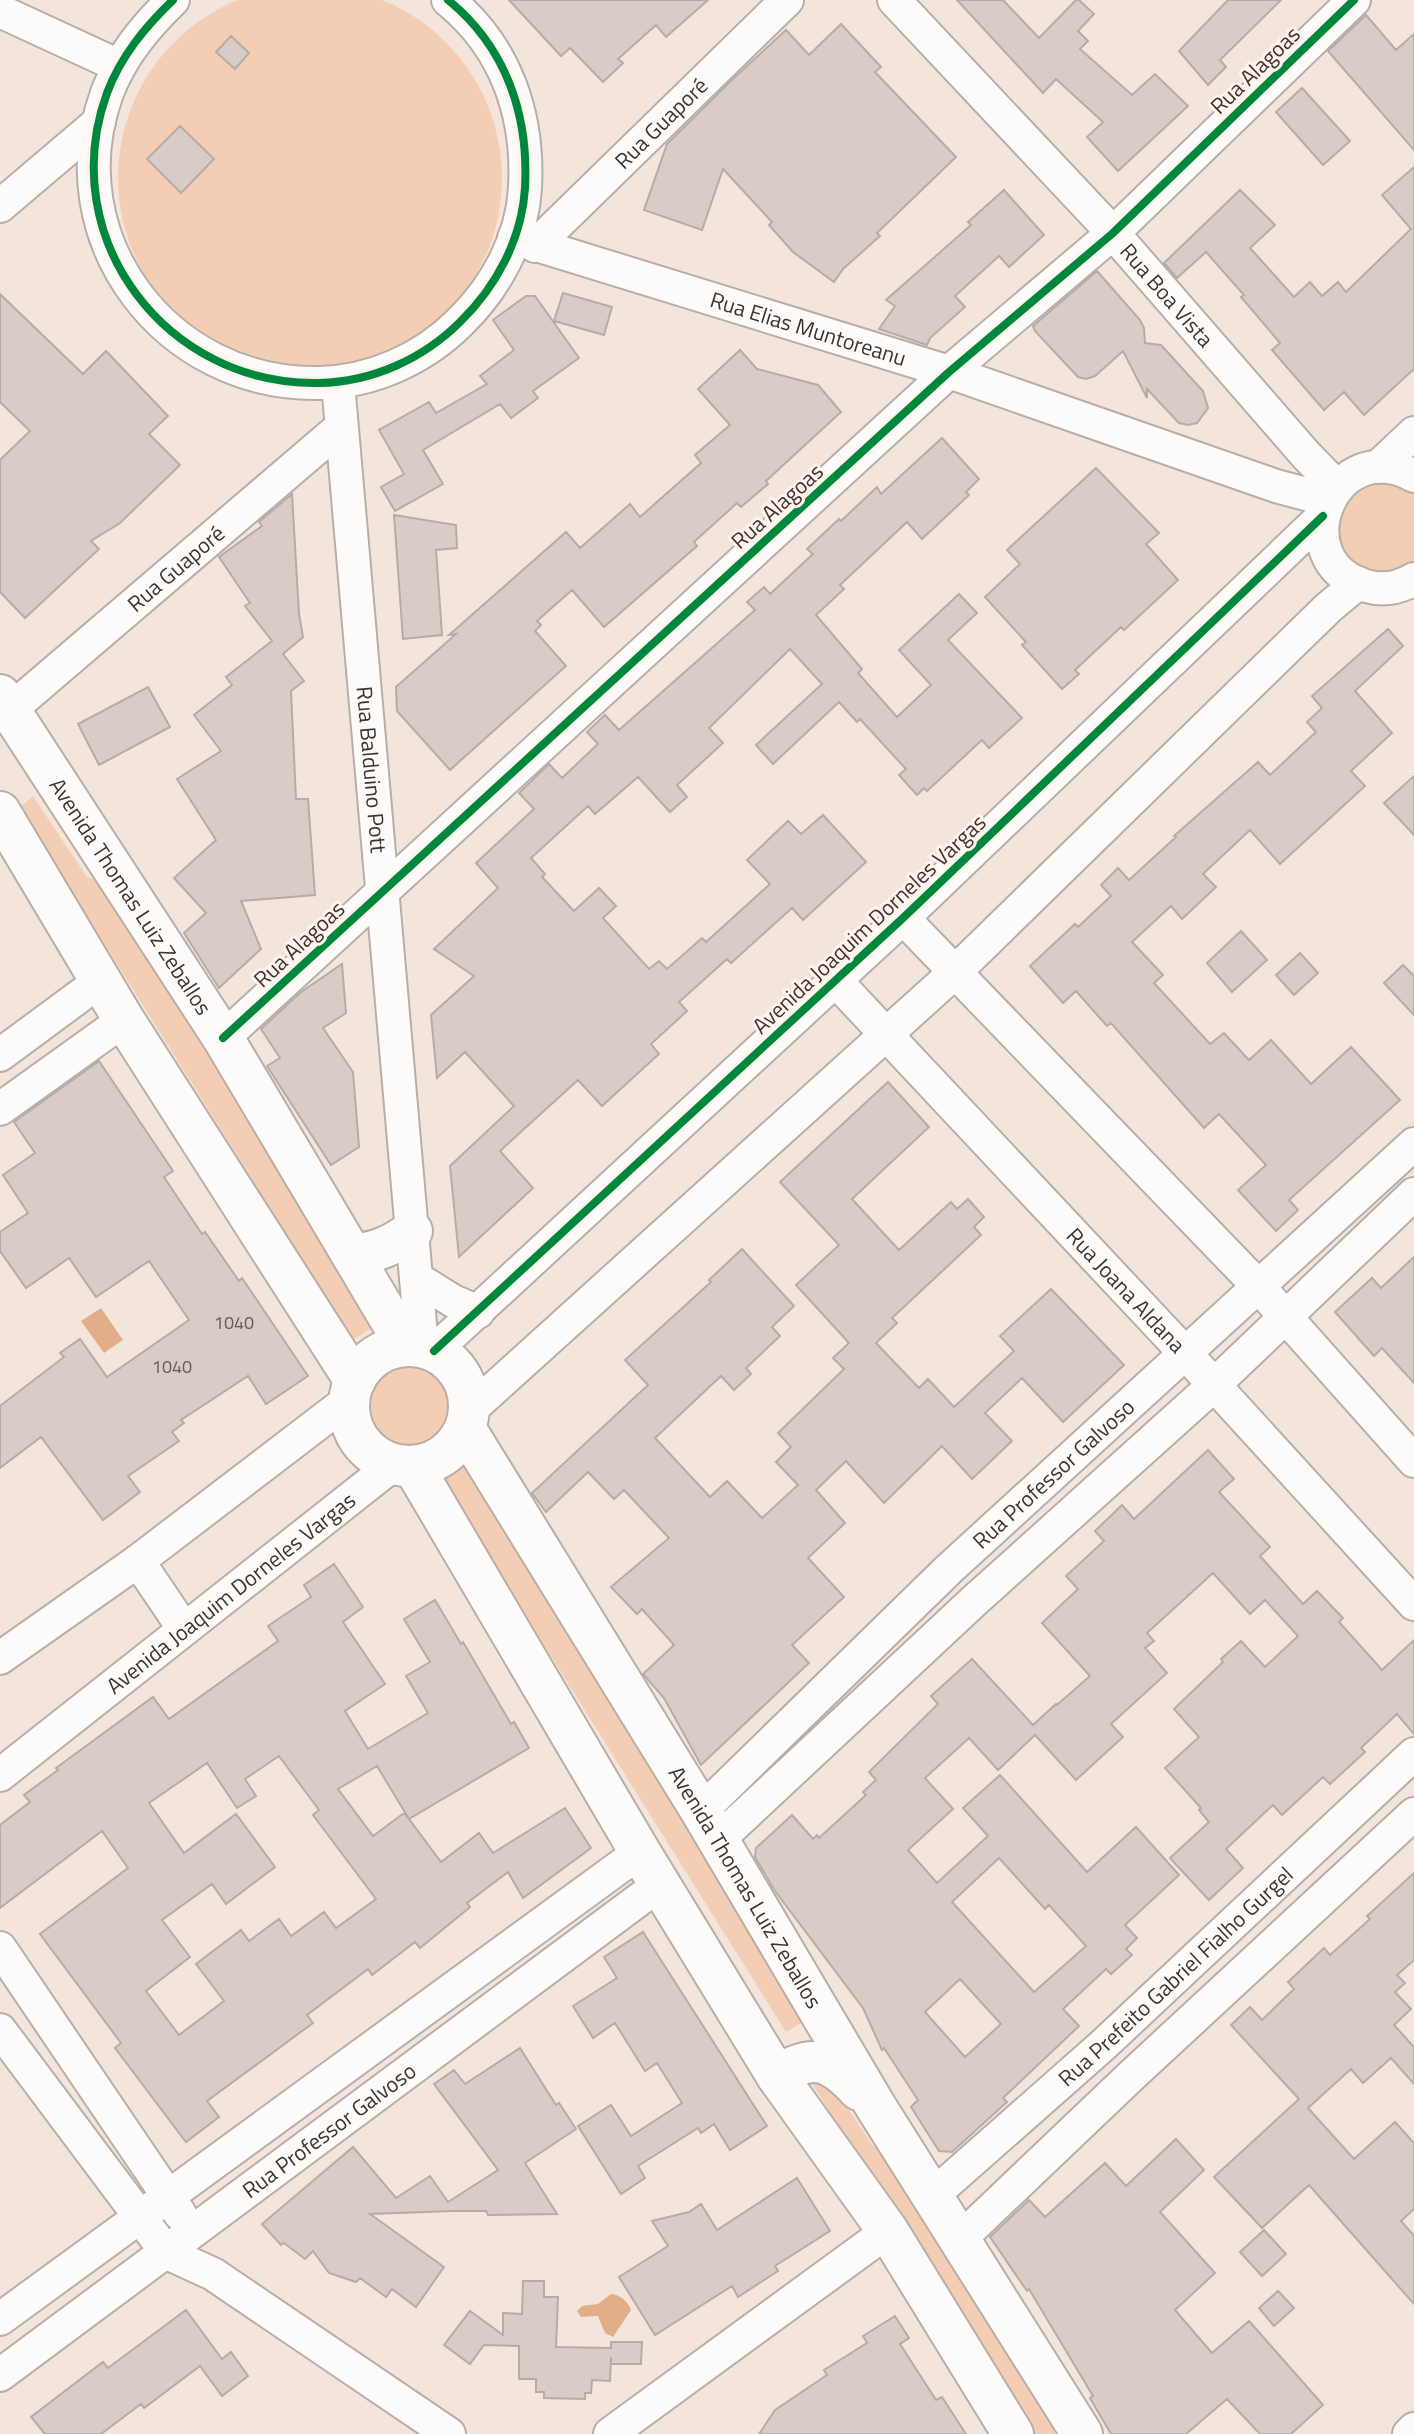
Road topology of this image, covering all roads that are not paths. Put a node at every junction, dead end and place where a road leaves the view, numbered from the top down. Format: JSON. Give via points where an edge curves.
{"nodes":[{"id":1,"x":173,"y":0,"type":"edge"},
{"id":2,"x":448,"y":0,"type":"edge"},
{"id":3,"x":787,"y":0,"type":"edge"},
{"id":4,"x":894,"y":0,"type":"edge"},
{"id":5,"x":1354,"y":0,"type":"edge"},
{"id":6,"x":0,"y":11,"type":"edge"},
{"id":7,"x":119,"y":66,"type":"junction"},
{"id":8,"x":99,"y":122,"type":"junction"},
{"id":9,"x":0,"y":206,"type":"edge"},
{"id":10,"x":1113,"y":233,"type":"junction"},
{"id":11,"x":525,"y":242,"type":"junction"},
{"id":12,"x":949,"y":372,"type":"junction"},
{"id":13,"x":338,"y":383,"type":"junction"},
{"id":14,"x":340,"y":428,"type":"junction"},
{"id":15,"x":1414,"y":433,"type":"edge"},
{"id":16,"x":1378,"y":467,"type":"junction"},
{"id":17,"x":1414,"y":476,"type":"edge"},
{"id":18,"x":1329,"y":501,"type":"junction"},
{"id":19,"x":1414,"y":579,"type":"edge"},
{"id":20,"x":1358,"y":583,"type":"junction"},
{"id":21,"x":5,"y":702,"type":"edge"},
{"id":22,"x":0,"y":798,"type":"edge"},
{"id":23,"x":0,"y":812,"type":"edge"},
{"id":24,"x":86,"y":831,"type":"junction"},
{"id":25,"x":381,"y":893,"type":"junction"},
{"id":26,"x":903,"y":918,"type":"junction"},
{"id":27,"x":954,"y":973,"type":"junction"},
{"id":28,"x":100,"y":981,"type":"junction"},
{"id":29,"x":836,"y":981,"type":"junction"},
{"id":30,"x":124,"y":1020,"type":"junction"},
{"id":31,"x":886,"y":1035,"type":"junction"},
{"id":32,"x":223,"y":1038,"type":"junction"},
{"id":33,"x":5,"y":1051,"type":"edge"},
{"id":34,"x":36,"y":1083,"type":"junction"},
{"id":35,"x":0,"y":1109,"type":"edge"},
{"id":36,"x":1414,"y":1144,"type":"edge"},
{"id":37,"x":1414,"y":1194,"type":"edge"},
{"id":38,"x":412,"y":1231,"type":"junction"},
{"id":39,"x":352,"y":1255,"type":"junction"},
{"id":40,"x":416,"y":1278,"type":"junction"},
{"id":41,"x":1259,"y":1287,"type":"junction"},
{"id":42,"x":478,"y":1312,"type":"junction"},
{"id":43,"x":1285,"y":1318,"type":"junction"},
{"id":44,"x":421,"y":1348,"type":"junction"},
{"id":45,"x":1185,"y":1353,"type":"junction"},
{"id":46,"x":1213,"y":1386,"type":"junction"},
{"id":47,"x":352,"y":1390,"type":"junction"},
{"id":48,"x":467,"y":1419,"type":"junction"},
{"id":49,"x":1414,"y":1461,"type":"edge"},
{"id":50,"x":403,"y":1465,"type":"junction"},
{"id":51,"x":138,"y":1561,"type":"junction"},
{"id":52,"x":948,"y":1570,"type":"junction"},
{"id":53,"x":974,"y":1601,"type":"junction"},
{"id":54,"x":1414,"y":1604,"type":"edge"},
{"id":55,"x":184,"y":1629,"type":"junction"},
{"id":56,"x":0,"y":1658,"type":"edge"},
{"id":57,"x":1414,"y":1754,"type":"edge"},
{"id":58,"x":0,"y":1775,"type":"edge"},
{"id":59,"x":1414,"y":1814,"type":"edge"},
{"id":60,"x":710,"y":1826,"type":"junction"},
{"id":61,"x":650,"y":1868,"type":"junction"},
{"id":62,"x":0,"y":1948,"type":"edge"},
{"id":63,"x":0,"y":2030,"type":"edge"},
{"id":64,"x":384,"y":2038,"type":"junction"},
{"id":65,"x":1102,"y":2046,"type":"junction"},
{"id":66,"x":409,"y":2072,"type":"junction"},
{"id":67,"x":777,"y":2076,"type":"junction"},
{"id":68,"x":1130,"y":2077,"type":"junction"},
{"id":69,"x":876,"y":2107,"type":"junction"},
{"id":70,"x":168,"y":2195,"type":"junction"},
{"id":71,"x":932,"y":2196,"type":"junction"},
{"id":72,"x":140,"y":2215,"type":"junction"},
{"id":73,"x":888,"y":2231,"type":"junction"},
{"id":74,"x":960,"y":2239,"type":"junction"},
{"id":75,"x":180,"y":2243,"type":"junction"},
{"id":76,"x":0,"y":2319,"type":"edge"},
{"id":77,"x":0,"y":2375,"type":"edge"},
{"id":78,"x":1414,"y":2429,"type":"edge"},
{"id":79,"x":449,"y":2434,"type":"edge"},
{"id":80,"x":610,"y":2434,"type":"edge"},
{"id":81,"x":1013,"y":2434,"type":"edge"},
{"id":82,"x":1082,"y":2434,"type":"edge"},
{"id":83,"x":1409,"y":2434,"type":"edge"}],
"edges":[{"from":1,"to":7,"type":"street","via":[[144,29]]},
{"from":2,"to":11,"type":"street","via":[[487,42],[521,117]]},
{"from":3,"to":11,"type":"street","name":"Rua Guaporé"},
{"from":4,"to":10,"type":"street","name":"Rua Boa Vista"},
{"from":5,"to":10,"type":"street","name":"Rua Alagoas"},
{"from":6,"to":7,"type":"street"},
{"from":7,"to":8,"type":"street"},
{"from":8,"to":9,"type":"street"},
{"from":8,"to":13,"type":"street","via":[[94,168],[99,213],[114,257],[137,297],[168,330],[205,357],[247,375],[292,384]]},
{"from":10,"to":12,"type":"street","name":"Rua Alagoas"},
{"from":10,"to":18,"type":"street","name":"Rua Boa Vista","via":[[1306,455]]},
{"from":11,"to":12,"type":"street","name":"Rua Elias Muntoreanu"},
{"from":11,"to":13,"type":"street","via":[[446,336],[377,374]]},
{"from":12,"to":18,"type":"street","name":"Rua Elias Muntoreanu"},
{"from":12,"to":25,"type":"street","name":"Rua Alagoas"},
{"from":13,"to":14,"type":"street","name":"Rua Balduino Pott"},
{"from":14,"to":21,"type":"street","name":"Rua Guaporé"},
{"from":14,"to":25,"type":"street","name":"Rua Balduino Pott"},
{"from":15,"to":16,"type":"street"},
{"from":16,"to":17,"type":"street"},
{"from":16,"to":18,"type":"street","name":"Avenida Joaquim Dorneles Vargas","via":[[1363,470]]},
{"from":18,"to":20,"type":"street","via":[[1322,533],[1325,548],[1344,575]]},
{"from":18,"to":26,"type":"street","name":"Avenida Joaquim Dorneles Vargas"},
{"from":19,"to":20,"type":"street","via":[[1390,588]]},
{"from":20,"to":27,"type":"street","name":"Avenida Joaquim Dorneles Vargas"},
{"from":21,"to":24,"type":"main road","name":"Avenida Thomas Luiz Zeballos"},
{"from":22,"to":24,"type":"main road","via":[[22,789],[37,791],[54,799]]},
{"from":23,"to":28,"type":"main road"},
{"from":24,"to":32,"type":"main road","name":"Avenida Thomas Luiz Zeballos"},
{"from":25,"to":32,"type":"street","name":"Rua Alagoas"},
{"from":25,"to":38,"type":"street","name":"Rua Balduino Pott"},
{"from":26,"to":27,"type":"street"},
{"from":26,"to":29,"type":"street","name":"Avenida Joaquim Dorneles Vargas"},
{"from":27,"to":31,"type":"street","name":"Avenida Joaquim Dorneles Vargas"},
{"from":27,"to":41,"type":"street"},
{"from":28,"to":30,"type":"main road"},
{"from":28,"to":33,"type":"street"},
{"from":29,"to":31,"type":"street","name":"Rua Joana Aldana"},
{"from":29,"to":42,"type":"street","name":"Avenida Joaquim Dorneles Vargas"},
{"from":30,"to":34,"type":"street"},
{"from":30,"to":47,"type":"main road"},
{"from":31,"to":45,"type":"street","name":"Rua Joana Aldana"},
{"from":31,"to":48,"type":"street","name":"Avenida Joaquim Dorneles Vargas"},
{"from":32,"to":39,"type":"main road","name":"Avenida Thomas Luiz Zeballos"},
{"from":33,"to":34,"type":"street"},
{"from":34,"to":35,"type":"street"},
{"from":36,"to":41,"type":"street","name":"Rua Professor Galvoso"},
{"from":37,"to":43,"type":"street","name":"Rua Professor Galvoso"},
{"from":38,"to":39,"type":"main road","via":[[378,1252]]},
{"from":38,"to":40,"type":"street","name":"Rua Balduino Pott"},
{"from":39,"to":44,"type":"main road","name":"Avenida Thomas Luiz Zeballos"},
{"from":40,"to":42,"type":"street"},
{"from":40,"to":44,"type":"street","name":"Rua Balduino Pott"},
{"from":41,"to":43,"type":"street"},
{"from":41,"to":45,"type":"street","name":"Rua Professor Galvoso"},
{"from":42,"to":44,"type":"street","name":"Avenida Joaquim Dorneles Vargas"},
{"from":43,"to":46,"type":"street","name":"Rua Professor Galvoso"},
{"from":43,"to":49,"type":"street"},
{"from":44,"to":47,"type":"main road","name":"Avenida Joaquim Dorneles Vargas","via":[[391,1349],[372,1359]]},
{"from":44,"to":48,"type":"main road","name":"Avenida Thomas Luiz Zeballos","via":[[448,1360],[460,1374],[467,1392]]},
{"from":45,"to":46,"type":"street","name":"Rua Joana Aldana"},
{"from":45,"to":52,"type":"street","name":"Rua Professor Galvoso"},
{"from":46,"to":53,"type":"street","name":"Rua Professor Galvoso"},
{"from":46,"to":54,"type":"street","name":"Rua Joana Aldana"},
{"from":47,"to":50,"type":"main road","via":[[351,1418],[359,1438],[374,1454]]},
{"from":47,"to":51,"type":"street","name":"Avenida Joaquim Dorneles Vargas"},
{"from":48,"to":50,"type":"main road","name":"Avenida Joaquim Dorneles Vargas","via":[[448,1452],[431,1462]]},
{"from":48,"to":60,"type":"main road","name":"Avenida Thomas Luiz Zeballos"},
{"from":50,"to":55,"type":"street","name":"Avenida Joaquim Dorneles Vargas"},
{"from":50,"to":61,"type":"main road"},
{"from":51,"to":55,"type":"street"},
{"from":51,"to":56,"type":"street","name":"Avenida Joaquim Dorneles Vargas"},
{"from":52,"to":53,"type":"street"},
{"from":52,"to":60,"type":"street","name":"Rua Professor Galvoso"},
{"from":53,"to":60,"type":"street","name":"Rua Professor Galvoso"},
{"from":55,"to":58,"type":"street","name":"Avenida Joaquim Dorneles Vargas"},
{"from":57,"to":65,"type":"street","name":"Rua Prefeito Gabriel Fialho Gurgel"},
{"from":59,"to":68,"type":"street","name":"Rua Prefeito Gabriel Fialho Gurgel"},
{"from":60,"to":69,"type":"main road","name":"Avenida Thomas Luiz Zeballos"},
{"from":61,"to":64,"type":"street","name":"Rua Professor Galvoso"},
{"from":61,"to":66,"type":"street","name":"Rua Professor Galvoso"},
{"from":61,"to":67,"type":"main road"},
{"from":62,"to":70,"type":"street"},
{"from":63,"to":72,"type":"street"},
{"from":64,"to":66,"type":"street"},
{"from":64,"to":70,"type":"street","name":"Rua Professor Galvoso"},
{"from":65,"to":68,"type":"street"},
{"from":65,"to":71,"type":"street","name":"Rua Prefeito Gabriel Fialho Gurgel"},
{"from":66,"to":75,"type":"street","name":"Rua Professor Galvoso"},
{"from":67,"to":69,"type":"main road","via":[[809,2061],[825,2063],[842,2071]]},
{"from":67,"to":73,"type":"main road"},
{"from":68,"to":74,"type":"street","name":"Rua Prefeito Gabriel Fialho Gurgel"},
{"from":69,"to":71,"type":"main road","name":"Avenida Thomas Luiz Zeballos"},
{"from":70,"to":72,"type":"street","name":"Rua Professor Galvoso"},
{"from":70,"to":75,"type":"street"},
{"from":71,"to":74,"type":"main road","name":"Avenida Thomas Luiz Zeballos"},
{"from":72,"to":75,"type":"street"},
{"from":72,"to":76,"type":"street","name":"Rua Professor Galvoso"},
{"from":73,"to":80,"type":"street"},
{"from":73,"to":81,"type":"main road"},
{"from":74,"to":82,"type":"main road","name":"Avenida Thomas Luiz Zeballos"},
{"from":75,"to":77,"type":"street","name":"Rua Professor Galvoso"},
{"from":75,"to":79,"type":"street","via":[[213,2274]]},
{"from":78,"to":83,"type":"street"}]}
